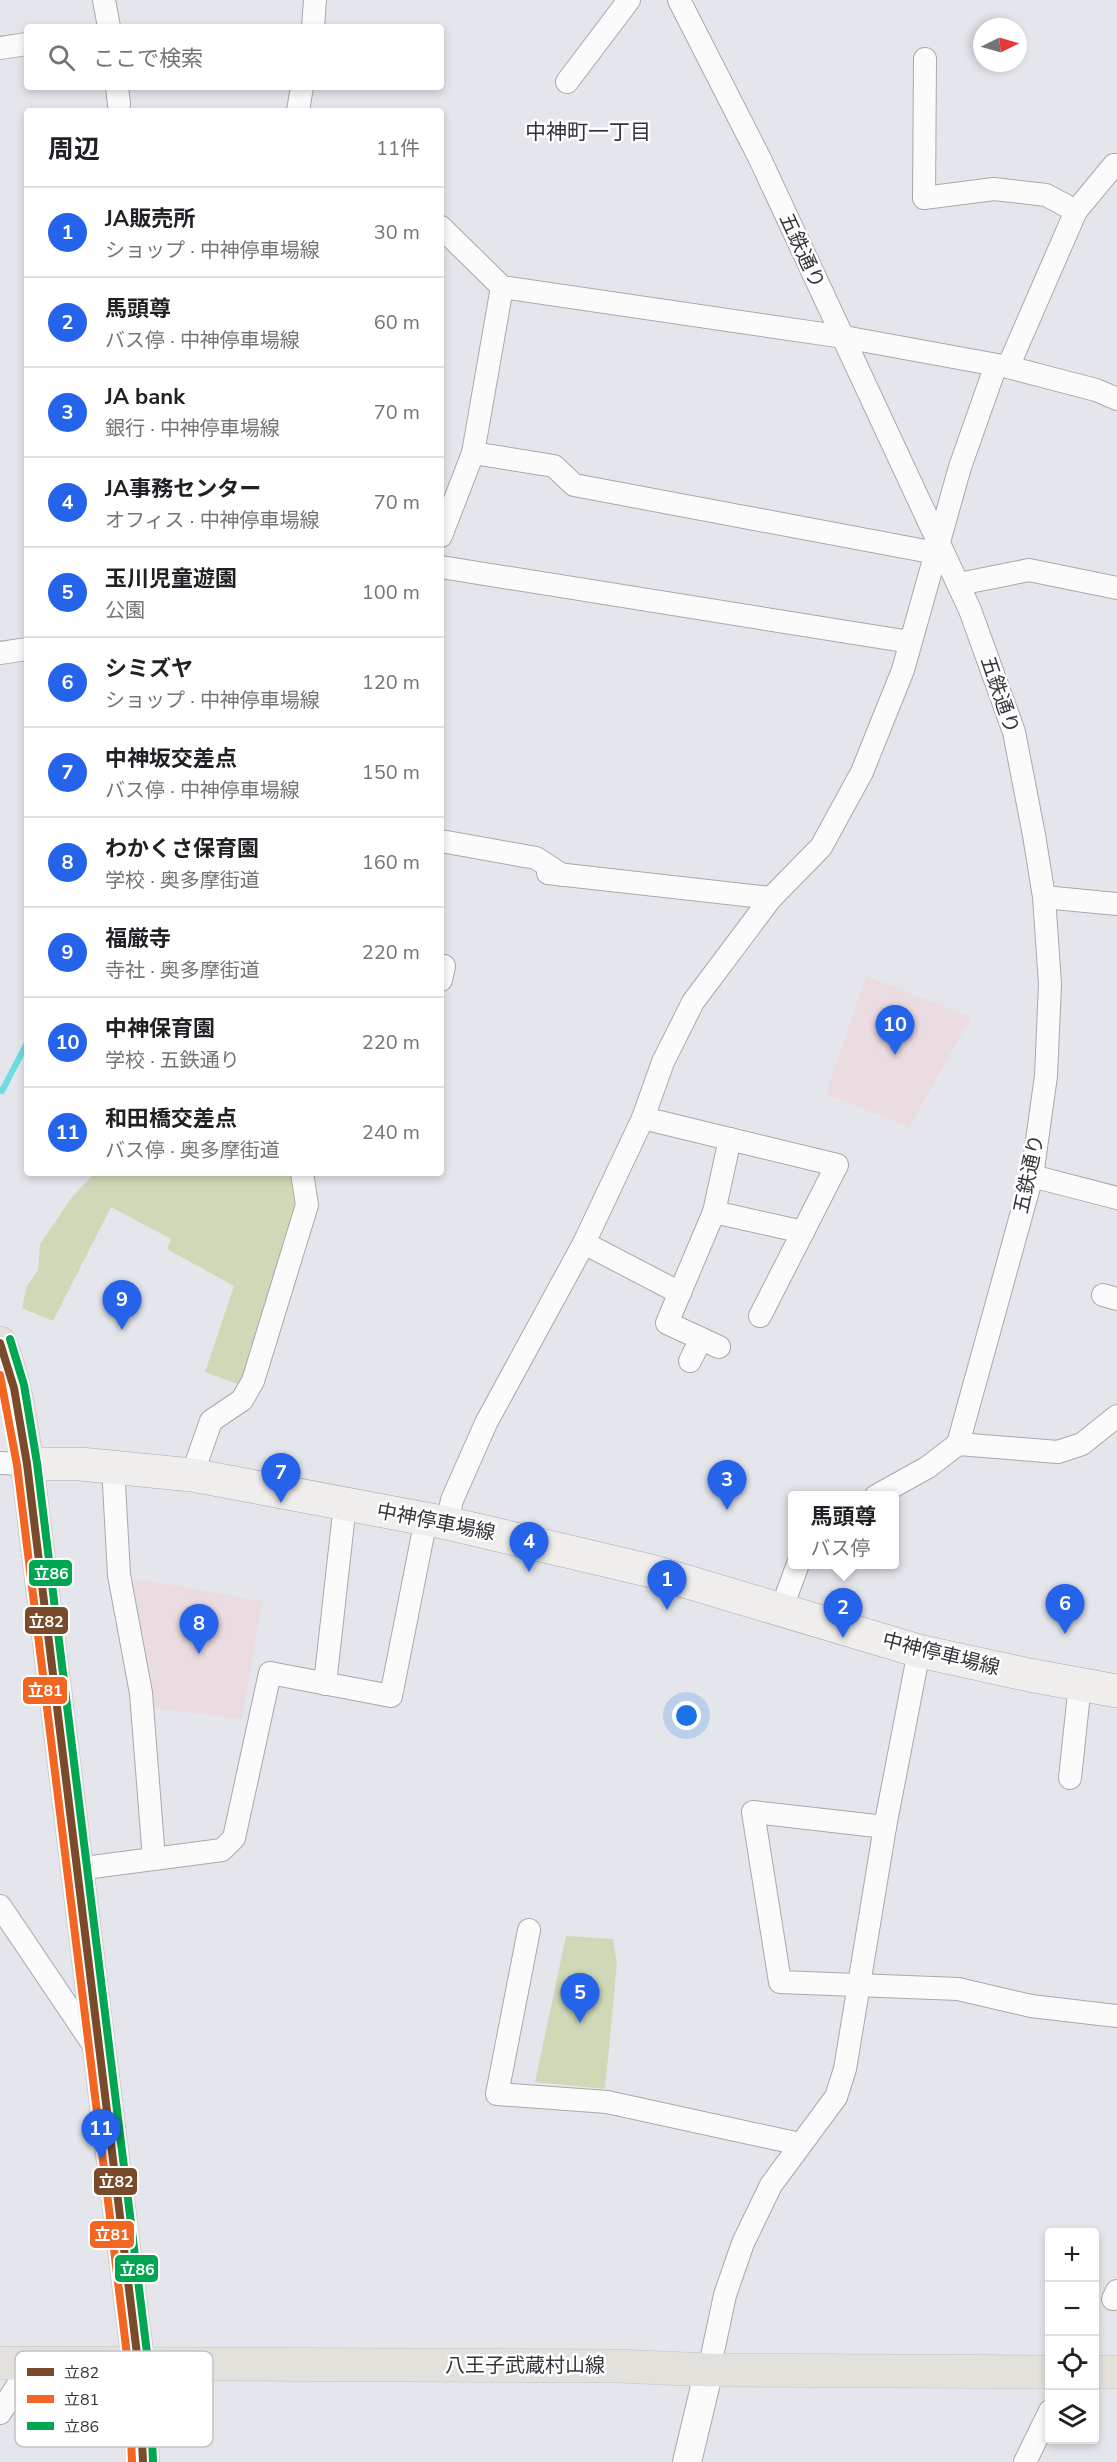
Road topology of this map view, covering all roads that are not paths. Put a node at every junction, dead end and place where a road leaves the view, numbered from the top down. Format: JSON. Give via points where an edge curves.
{"nodes":[{"id":1,"x":104,"y":0,"type":"edge"},
{"id":2,"x":315,"y":0,"type":"edge"},
{"id":3,"x":629,"y":0,"type":"edge"},
{"id":4,"x":679,"y":0,"type":"edge"},
{"id":5,"x":108,"y":24,"type":"edge"},
{"id":6,"x":313,"y":24,"type":"edge"},
{"id":7,"x":24,"y":44,"type":"edge"},
{"id":8,"x":0,"y":48,"type":"edge"},
{"id":9,"x":925,"y":59,"type":"dead end"},
{"id":10,"x":567,"y":82,"type":"dead end"},
{"id":11,"x":301,"y":90,"type":"edge"},
{"id":12,"x":298,"y":108,"type":"edge"},
{"id":13,"x":1117,"y":165,"type":"edge"},
{"id":14,"x":1076,"y":211,"type":"junction"},
{"id":15,"x":444,"y":229,"type":"edge"},
{"id":16,"x":502,"y":287,"type":"junction"},
{"id":17,"x":844,"y":337,"type":"junction"},
{"id":18,"x":1002,"y":366,"type":"junction"},
{"id":19,"x":1117,"y":399,"type":"edge"},
{"id":20,"x":473,"y":453,"type":"junction"},
{"id":21,"x":444,"y":528,"type":"edge"},
{"id":22,"x":938,"y":548,"type":"junction"},
{"id":23,"x":444,"y":567,"type":"edge"},
{"id":24,"x":959,"y":584,"type":"junction"},
{"id":25,"x":1117,"y":588,"type":"edge"},
{"id":26,"x":910,"y":642,"type":"junction"},
{"id":27,"x":24,"y":649,"type":"edge"},
{"id":28,"x":0,"y":653,"type":"edge"},
{"id":29,"x":444,"y":842,"type":"edge"},
{"id":30,"x":1044,"y":897,"type":"junction"},
{"id":31,"x":771,"y":898,"type":"junction"},
{"id":32,"x":1117,"y":904,"type":"edge"},
{"id":33,"x":643,"y":1118,"type":"junction"},
{"id":34,"x":730,"y":1139,"type":"junction"},
{"id":35,"x":302,"y":1176,"type":"edge"},
{"id":36,"x":1032,"y":1176,"type":"junction"},
{"id":37,"x":1117,"y":1198,"type":"edge"},
{"id":38,"x":714,"y":1212,"type":"junction"},
{"id":39,"x":803,"y":1232,"type":"junction"},
{"id":40,"x":584,"y":1243,"type":"junction"},
{"id":41,"x":680,"y":1293,"type":"junction"},
{"id":42,"x":760,"y":1316,"type":"dead end"},
{"id":43,"x":0,"y":1343,"type":"edge"},
{"id":44,"x":690,"y":1361,"type":"dead end"},
{"id":45,"x":1117,"y":1416,"type":"edge"},
{"id":46,"x":957,"y":1444,"type":"junction"},
{"id":47,"x":14,"y":1464,"type":"edge"},
{"id":48,"x":113,"y":1467,"type":"junction"},
{"id":49,"x":192,"y":1475,"type":"junction"},
{"id":50,"x":885,"y":1491,"type":"edge"},
{"id":51,"x":345,"y":1504,"type":"junction"},
{"id":52,"x":436,"y":1521,"type":"junction"},
{"id":53,"x":796,"y":1569,"type":"edge"},
{"id":54,"x":781,"y":1610,"type":"junction"},
{"id":55,"x":919,"y":1651,"type":"junction"},
{"id":56,"x":325,"y":1684,"type":"junction"},
{"id":57,"x":1080,"y":1684,"type":"junction"},
{"id":58,"x":1117,"y":1691,"type":"edge"},
{"id":59,"x":1070,"y":1778,"type":"dead end"},
{"id":60,"x":885,"y":1827,"type":"junction"},
{"id":61,"x":154,"y":1859,"type":"junction"},
{"id":62,"x":77,"y":1869,"type":"junction"},
{"id":63,"x":0,"y":1906,"type":"edge"},
{"id":64,"x":529,"y":1930,"type":"dead end"},
{"id":65,"x":859,"y":1984,"type":"junction"},
{"id":66,"x":1117,"y":2016,"type":"edge"},
{"id":67,"x":101,"y":2056,"type":"junction"},
{"id":68,"x":800,"y":2145,"type":"junction"},
{"id":69,"x":137,"y":2351,"type":"edge"},
{"id":70,"x":213,"y":2363,"type":"edge"},
{"id":71,"x":710,"y":2370,"type":"junction"},
{"id":72,"x":1045,"y":2372,"type":"edge"},
{"id":73,"x":1099,"y":2372,"type":"edge"},
{"id":74,"x":1117,"y":2372,"type":"edge"},
{"id":75,"x":15,"y":2390,"type":"edge"},
{"id":76,"x":0,"y":2413,"type":"edge"},
{"id":77,"x":1045,"y":2421,"type":"edge"},
{"id":78,"x":142,"y":2447,"type":"edge"},
{"id":79,"x":143,"y":2462,"type":"edge"},
{"id":80,"x":687,"y":2462,"type":"edge"},
{"id":81,"x":1025,"y":2462,"type":"edge"}],
"edges":[{"from":1,"to":5,"type":"street"},
{"from":2,"to":6,"type":"street"},
{"from":3,"to":10,"type":"street"},
{"from":4,"to":17,"type":"street","name":"五鉄通り"},
{"from":7,"to":8,"type":"street"},
{"from":9,"to":14,"type":"street","via":[[924,198],[994,189],[1046,195]]},
{"from":11,"to":12,"type":"street"},
{"from":13,"to":14,"type":"street"},
{"from":14,"to":18,"type":"street"},
{"from":15,"to":16,"type":"street"},
{"from":16,"to":17,"type":"street"},
{"from":16,"to":20,"type":"street"},
{"from":17,"to":18,"type":"street"},
{"from":17,"to":22,"type":"street","name":"五鉄通り"},
{"from":18,"to":19,"type":"street"},
{"from":18,"to":22,"type":"street","via":[[960,467]]},
{"from":20,"to":21,"type":"street"},
{"from":20,"to":22,"type":"street","via":[[554,466],[574,485]]},
{"from":22,"to":24,"type":"street","name":"五鉄通り"},
{"from":22,"to":26,"type":"street"},
{"from":23,"to":26,"type":"street"},
{"from":24,"to":25,"type":"street","via":[[1029,570]]},
{"from":24,"to":30,"type":"street","name":"五鉄通り","via":[[1014,732]]},
{"from":26,"to":31,"type":"street","via":[[903,670],[861,772],[822,847]]},
{"from":27,"to":28,"type":"street"},
{"from":29,"to":31,"type":"street","via":[[536,858],[555,874]]},
{"from":30,"to":32,"type":"street"},
{"from":30,"to":36,"type":"street","name":"五鉄通り","via":[[1050,984],[1046,1076]]},
{"from":31,"to":33,"type":"street","via":[[693,1002],[663,1062]]},
{"from":33,"to":34,"type":"street"},
{"from":33,"to":40,"type":"street"},
{"from":34,"to":38,"type":"street"},
{"from":34,"to":39,"type":"street","via":[[837,1165]]},
{"from":35,"to":49,"type":"street","via":[[307,1205],[252,1382],[242,1400],[211,1421]]},
{"from":36,"to":37,"type":"street"},
{"from":36,"to":46,"type":"street","name":"五鉄通り"},
{"from":38,"to":39,"type":"street"},
{"from":38,"to":41,"type":"street"},
{"from":39,"to":42,"type":"street"},
{"from":40,"to":41,"type":"street"},
{"from":40,"to":52,"type":"street","via":[[486,1423],[452,1500]]},
{"from":41,"to":44,"type":"street","via":[[667,1323],[710,1343]]},
{"from":43,"to":47,"type":"main road","via":[[11,1369]]},
{"from":45,"to":46,"type":"street","via":[[1082,1443],[1058,1452]]},
{"from":46,"to":50,"type":"street","via":[[928,1467]]},
{"from":47,"to":48,"type":"main road","name":"中神停車場線"},
{"from":47,"to":62,"type":"main road"},
{"from":48,"to":49,"type":"main road","name":"中神停車場線"},
{"from":48,"to":61,"type":"street","via":[[119,1575],[141,1693]]},
{"from":49,"to":51,"type":"main road","name":"中神停車場線"},
{"from":51,"to":52,"type":"main road","name":"中神停車場線"},
{"from":51,"to":56,"type":"street"},
{"from":52,"to":54,"type":"main road","name":"中神停車場線","via":[[651,1571]]},
{"from":52,"to":56,"type":"street","via":[[391,1696]]},
{"from":53,"to":54,"type":"street"},
{"from":54,"to":55,"type":"main road","name":"中神停車場線"},
{"from":55,"to":57,"type":"main road","name":"中神停車場線"},
{"from":55,"to":60,"type":"street"},
{"from":56,"to":61,"type":"street","via":[[270,1673],[234,1838],[222,1850]]},
{"from":57,"to":58,"type":"main road","name":"中神停車場線"},
{"from":57,"to":59,"type":"street"},
{"from":60,"to":65,"type":"street"},
{"from":60,"to":65,"type":"street","via":[[753,1812],[780,1982]]},
{"from":61,"to":62,"type":"street"},
{"from":62,"to":67,"type":"main road"},
{"from":63,"to":67,"type":"street"},
{"from":64,"to":68,"type":"street","via":[[497,2094],[607,2102]]},
{"from":65,"to":66,"type":"street","via":[[958,1989],[1031,2006]]},
{"from":65,"to":68,"type":"street","via":[[845,2069],[836,2097]]},
{"from":67,"to":69,"type":"main road"},
{"from":68,"to":71,"type":"street","via":[[771,2185],[743,2243],[725,2295]]},
{"from":70,"to":71,"type":"main road","name":"八王子武蔵村山線"},
{"from":71,"to":72,"type":"main road","name":"八王子武蔵村山線"},
{"from":71,"to":80,"type":"street"},
{"from":73,"to":74,"type":"main road"},
{"from":75,"to":76,"type":"street"},
{"from":77,"to":81,"type":"street"},
{"from":78,"to":79,"type":"main road"}]}
